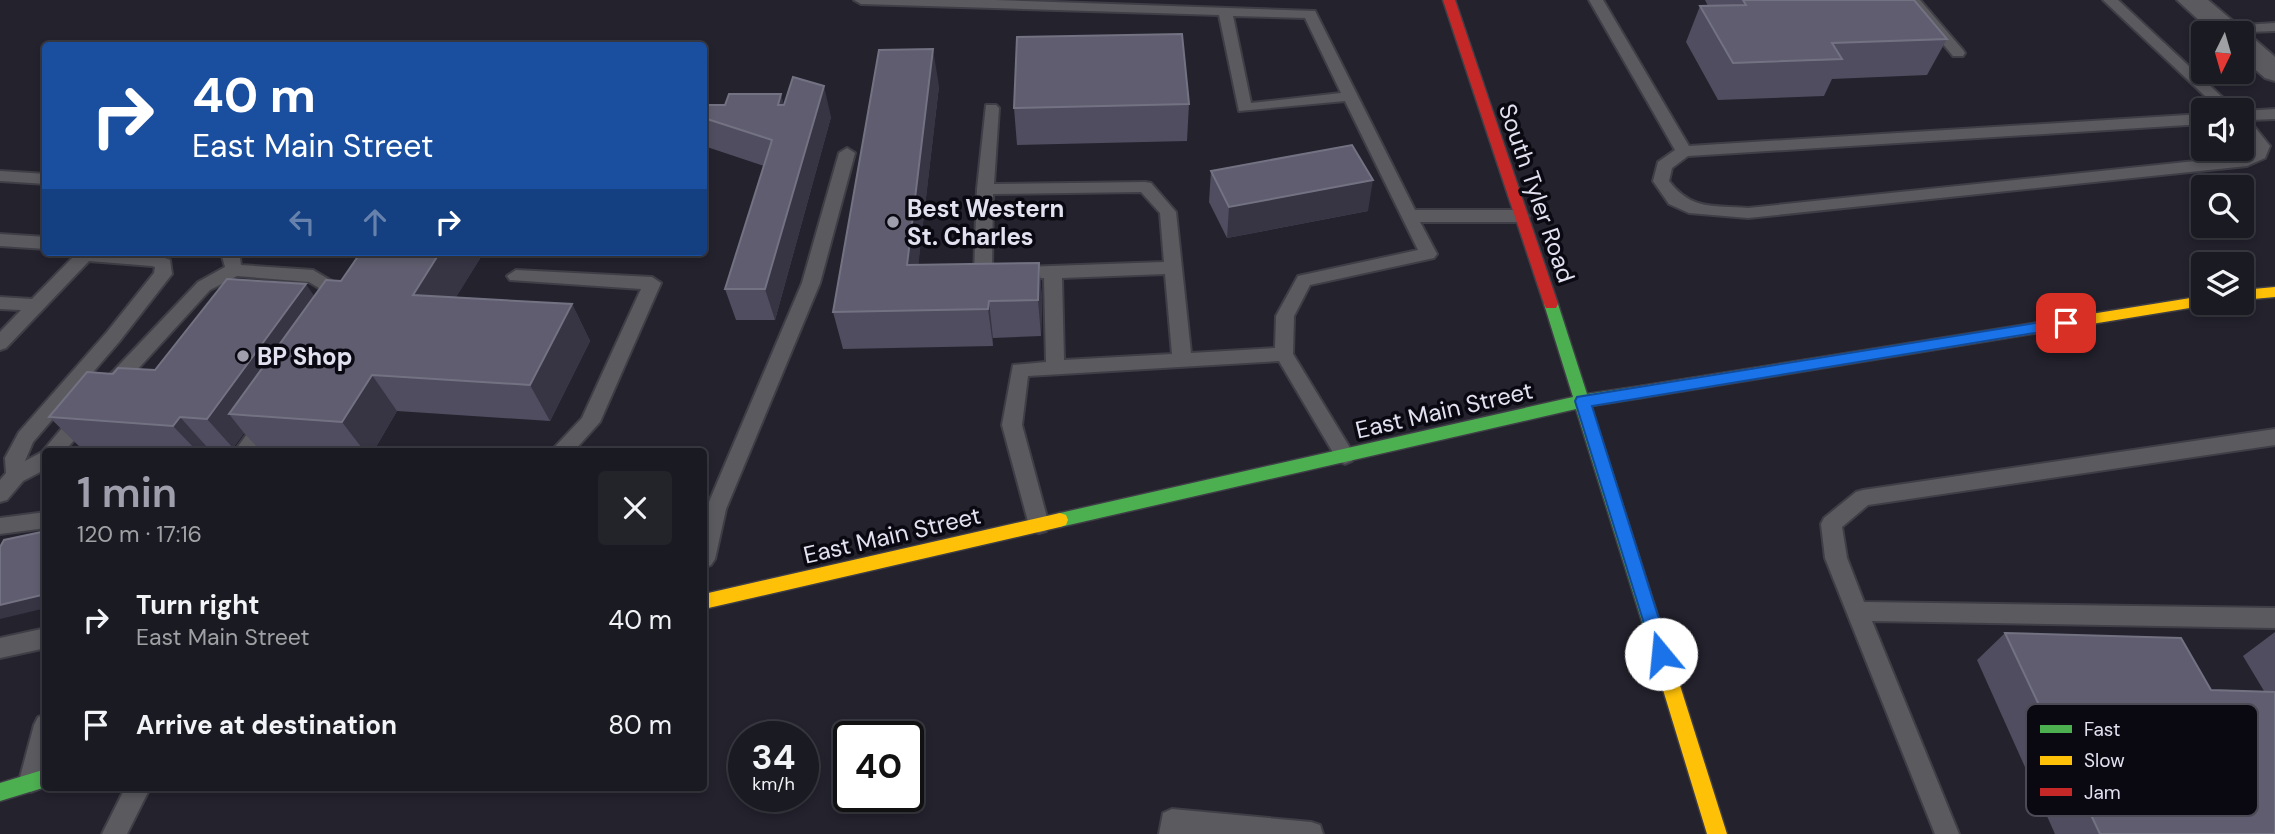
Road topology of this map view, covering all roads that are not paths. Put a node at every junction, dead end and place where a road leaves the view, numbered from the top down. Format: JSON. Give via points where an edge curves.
{"nodes":[{"id":1,"x":861,"y":0,"type":"edge"},
{"id":2,"x":1449,"y":0,"type":"edge"},
{"id":3,"x":1596,"y":0,"type":"edge"},
{"id":4,"x":1913,"y":0,"type":"edge"},
{"id":5,"x":2110,"y":0,"type":"edge"},
{"id":6,"x":2191,"y":0,"type":"edge"},
{"id":7,"x":1225,"y":12,"type":"junction"},
{"id":8,"x":2216,"y":21,"type":"edge"},
{"id":9,"x":2275,"y":27,"type":"edge"},
{"id":10,"x":2254,"y":32,"type":"edge"},
{"id":11,"x":1958,"y":53,"type":"dead end"},
{"id":12,"x":2254,"y":54,"type":"edge"},
{"id":13,"x":2275,"y":72,"type":"edge"},
{"id":14,"x":1352,"y":96,"type":"junction"},
{"id":15,"x":2216,"y":98,"type":"edge"},
{"id":16,"x":991,"y":108,"type":"dead end"},
{"id":17,"x":2275,"y":114,"type":"edge"},
{"id":18,"x":2254,"y":115,"type":"edge"},
{"id":19,"x":2191,"y":120,"type":"edge"},
{"id":20,"x":2254,"y":134,"type":"edge"},
{"id":21,"x":1684,"y":151,"type":"junction"},
{"id":22,"x":847,"y":153,"type":"dead end"},
{"id":23,"x":2254,"y":157,"type":"edge"},
{"id":24,"x":2247,"y":161,"type":"edge"},
{"id":25,"x":0,"y":176,"type":"edge"},
{"id":26,"x":42,"y":179,"type":"edge"},
{"id":27,"x":985,"y":189,"type":"junction"},
{"id":28,"x":1411,"y":216,"type":"junction"},
{"id":29,"x":1521,"y":216,"type":"junction"},
{"id":30,"x":0,"y":240,"type":"edge"},
{"id":31,"x":42,"y":243,"type":"edge"},
{"id":32,"x":84,"y":256,"type":"edge"},
{"id":33,"x":109,"y":256,"type":"edge"},
{"id":34,"x":232,"y":261,"type":"edge"},
{"id":35,"x":1174,"y":268,"type":"junction"},
{"id":36,"x":1053,"y":271,"type":"junction"},
{"id":37,"x":516,"y":276,"type":"dead end"},
{"id":38,"x":2275,"y":292,"type":"edge"},
{"id":39,"x":2254,"y":294,"type":"edge"},
{"id":40,"x":0,"y":303,"type":"edge"},
{"id":41,"x":2191,"y":303,"type":"edge"},
{"id":42,"x":36,"y":305,"type":"junction"},
{"id":43,"x":340,"y":315,"type":"edge"},
{"id":44,"x":0,"y":343,"type":"edge"},
{"id":45,"x":1284,"y":354,"type":"junction"},
{"id":46,"x":1182,"y":360,"type":"junction"},
{"id":47,"x":1055,"y":367,"type":"junction"},
{"id":48,"x":1583,"y":401,"type":"junction"},
{"id":49,"x":279,"y":404,"type":"edge"},
{"id":50,"x":2275,"y":437,"type":"edge"},
{"id":51,"x":56,"y":448,"type":"edge"},
{"id":52,"x":247,"y":448,"type":"edge"},
{"id":53,"x":565,"y":448,"type":"edge"},
{"id":54,"x":1345,"y":456,"type":"junction"},
{"id":55,"x":42,"y":461,"type":"edge"},
{"id":56,"x":16,"y":475,"type":"junction"},
{"id":57,"x":0,"y":494,"type":"edge"},
{"id":58,"x":42,"y":521,"type":"edge"},
{"id":59,"x":1040,"y":525,"type":"junction"},
{"id":60,"x":7,"y":532,"type":"edge"},
{"id":61,"x":707,"y":546,"type":"edge"},
{"id":62,"x":707,"y":601,"type":"edge"},
{"id":63,"x":1857,"y":611,"type":"junction"},
{"id":64,"x":2275,"y":618,"type":"edge"},
{"id":65,"x":42,"y":639,"type":"edge"},
{"id":66,"x":0,"y":648,"type":"edge"},
{"id":67,"x":42,"y":752,"type":"edge"},
{"id":68,"x":38,"y":780,"type":"edge"},
{"id":69,"x":136,"y":791,"type":"edge"},
{"id":70,"x":0,"y":792,"type":"edge"},
{"id":71,"x":114,"y":834,"type":"edge"},
{"id":72,"x":1171,"y":834,"type":"edge"},
{"id":73,"x":1311,"y":834,"type":"edge"},
{"id":74,"x":1717,"y":834,"type":"edge"},
{"id":75,"x":1947,"y":834,"type":"edge"}],
"edges":[{"from":1,"to":7,"type":"lane"},
{"from":2,"to":29,"type":"main road","name":"South Tyler Road"},
{"from":3,"to":21,"type":"lane"},
{"from":4,"to":11,"type":"lane"},
{"from":5,"to":15,"type":"lane"},
{"from":6,"to":8,"type":"street"},
{"from":7,"to":14,"type":"lane","via":[[1310,14]]},
{"from":7,"to":14,"type":"lane","via":[[1244,107]]},
{"from":9,"to":10,"type":"lane"},
{"from":12,"to":13,"type":"street"},
{"from":14,"to":28,"type":"lane"},
{"from":16,"to":27,"type":"lane"},
{"from":17,"to":18,"type":"lane"},
{"from":19,"to":21,"type":"lane"},
{"from":20,"to":23,"type":"lane","via":[[2262,146]]},
{"from":21,"to":24,"type":"lane","via":[[1664,166],[1661,181],[1675,200],[1695,209],[1748,212]]},
{"from":22,"to":61,"type":"lane","via":[[811,283],[716,509]]},
{"from":25,"to":26,"type":"lane"},
{"from":27,"to":35,"type":"lane","via":[[1146,187],[1168,212]]},
{"from":27,"to":36,"type":"lane","via":[[983,274]]},
{"from":28,"to":29,"type":"lane"},
{"from":28,"to":45,"type":"lane","via":[[1428,254],[1304,280],[1285,316]]},
{"from":29,"to":48,"type":"main road","name":"South Tyler Road"},
{"from":30,"to":31,"type":"lane"},
{"from":32,"to":42,"type":"lane"},
{"from":33,"to":56,"type":"lane","via":[[154,260],[164,264],[163,274],[26,437],[15,458]]},
{"from":34,"to":43,"type":"lane","via":[[313,276],[341,294]]},
{"from":34,"to":51,"type":"lane"},
{"from":35,"to":36,"type":"lane"},
{"from":35,"to":46,"type":"lane"},
{"from":36,"to":47,"type":"lane"},
{"from":37,"to":53,"type":"lane","via":[[652,283],[590,422]]},
{"from":38,"to":39,"type":"main road"},
{"from":40,"to":42,"type":"lane"},
{"from":41,"to":48,"type":"main road","name":"East Main Street"},
{"from":42,"to":44,"type":"lane"},
{"from":45,"to":46,"type":"lane"},
{"from":45,"to":54,"type":"lane"},
{"from":46,"to":47,"type":"lane"},
{"from":47,"to":59,"type":"lane","via":[[1020,370],[1012,425]]},
{"from":48,"to":54,"type":"main road","name":"East Main Street"},
{"from":48,"to":74,"type":"main road","name":"South Tyler Road"},
{"from":49,"to":52,"type":"lane"},
{"from":50,"to":63,"type":"lane","via":[[1863,498],[1831,524],[1836,558]]},
{"from":54,"to":59,"type":"main road","name":"East Main Street"},
{"from":55,"to":56,"type":"lane"},
{"from":56,"to":57,"type":"lane"},
{"from":58,"to":60,"type":"lane"},
{"from":59,"to":62,"type":"main road","name":"East Main Street"},
{"from":63,"to":64,"type":"lane"},
{"from":63,"to":75,"type":"lane"},
{"from":65,"to":66,"type":"lane"},
{"from":67,"to":68,"type":"lane"},
{"from":68,"to":70,"type":"main road"},
{"from":69,"to":71,"type":"lane"},
{"from":72,"to":73,"type":"lane","via":[[1172,821]]}]}
